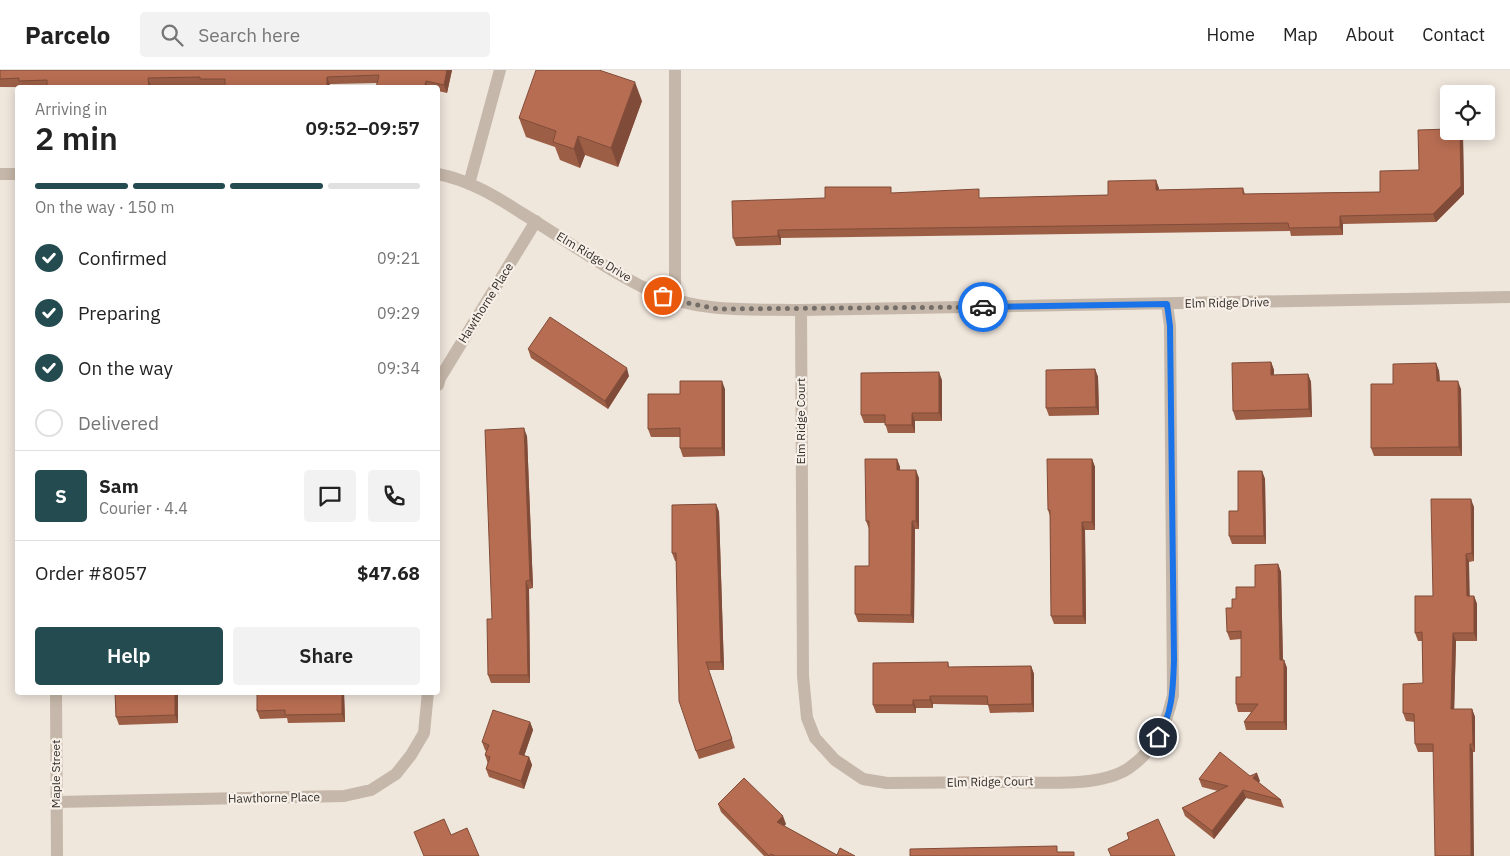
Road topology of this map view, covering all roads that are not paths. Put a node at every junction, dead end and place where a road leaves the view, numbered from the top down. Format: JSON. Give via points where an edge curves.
{"nodes":[{"id":1,"x":500,"y":70,"type":"edge"},
{"id":2,"x":674,"y":70,"type":"edge"},
{"id":3,"x":0,"y":174,"type":"edge"},
{"id":4,"x":15,"y":174,"type":"edge"},
{"id":5,"x":440,"y":175,"type":"edge"},
{"id":6,"x":469,"y":184,"type":"junction"},
{"id":7,"x":536,"y":222,"type":"junction"},
{"id":8,"x":1510,"y":297,"type":"edge"},
{"id":9,"x":675,"y":300,"type":"junction"},
{"id":10,"x":1167,"y":304,"type":"junction"},
{"id":11,"x":800,"y":310,"type":"junction"},
{"id":12,"x":440,"y":378,"type":"edge"},
{"id":13,"x":56,"y":695,"type":"edge"},
{"id":14,"x":428,"y":695,"type":"edge"},
{"id":15,"x":56,"y":802,"type":"junction"},
{"id":16,"x":57,"y":856,"type":"edge"}],
"edges":[{"from":1,"to":6,"type":"street"},
{"from":2,"to":9,"type":"street"},
{"from":3,"to":4,"type":"street"},
{"from":5,"to":6,"type":"street","name":"Elm Ridge Drive"},
{"from":6,"to":7,"type":"street","name":"Elm Ridge Drive","via":[[484,189]]},
{"from":7,"to":9,"type":"street","name":"Elm Ridge Drive","via":[[606,266],[651,291]]},
{"from":7,"to":12,"type":"street","name":"Hawthorne Place"},
{"from":8,"to":10,"type":"street","name":"Elm Ridge Drive"},
{"from":9,"to":11,"type":"street","name":"Elm Ridge Drive","via":[[718,309]]},
{"from":10,"to":11,"type":"street","name":"Elm Ridge Drive"},
{"from":10,"to":11,"type":"street","name":"Elm Ridge Court","via":[[1170,326],[1173,695],[1167,724],[1150,750],[1114,776],[1079,781],[887,783],[863,779],[835,760],[816,738],[807,718],[803,676]]},
{"from":13,"to":15,"type":"street","name":"Maple Street"},
{"from":14,"to":15,"type":"street","name":"Hawthorne Place","via":[[424,733],[420,740],[396,774],[371,790],[344,796]]},
{"from":15,"to":16,"type":"street","name":"Maple Street"}]}
